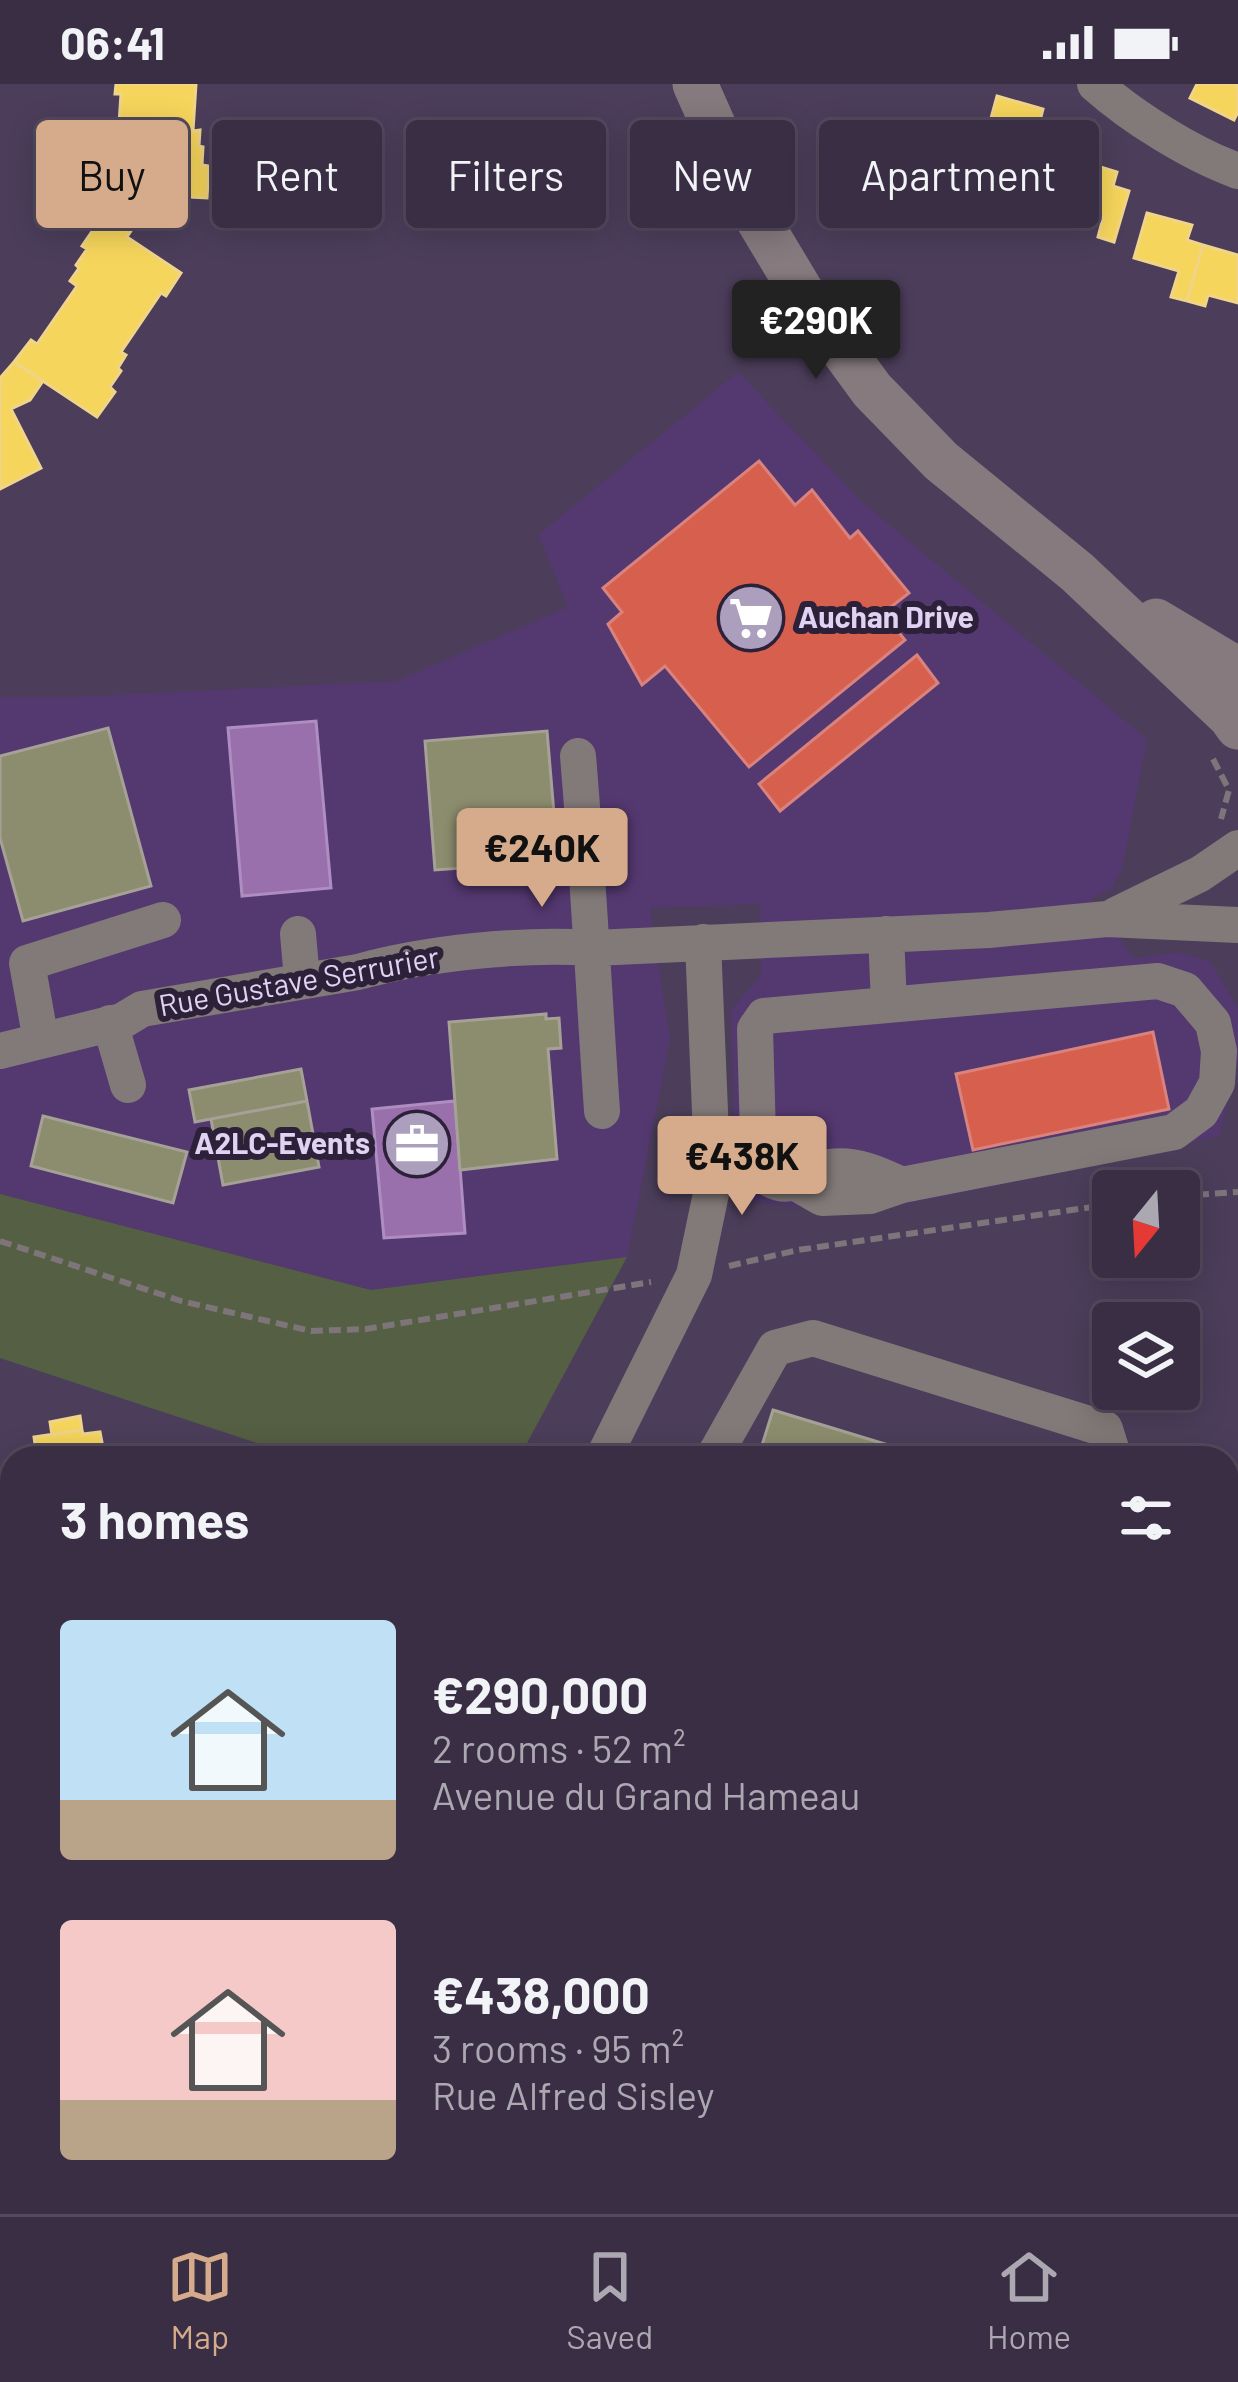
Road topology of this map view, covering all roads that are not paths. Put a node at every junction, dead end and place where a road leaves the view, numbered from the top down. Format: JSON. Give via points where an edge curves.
{"nodes":[{"id":1,"x":695,"y":84,"type":"edge"},
{"id":2,"x":1095,"y":84,"type":"edge"},
{"id":3,"x":1238,"y":171,"type":"edge"},
{"id":4,"x":1077,"y":572,"type":"junction"},
{"id":5,"x":1238,"y":670,"type":"edge"},
{"id":6,"x":1238,"y":727,"type":"edge"},
{"id":7,"x":578,"y":756,"type":"dead end"},
{"id":8,"x":1238,"y":848,"type":"edge"},
{"id":9,"x":1107,"y":919,"type":"junction"},
{"id":10,"x":163,"y":920,"type":"dead end"},
{"id":11,"x":1238,"y":925,"type":"edge"},
{"id":12,"x":298,"y":934,"type":"dead end"},
{"id":13,"x":886,"y":934,"type":"junction"},
{"id":14,"x":703,"y":942,"type":"junction"},
{"id":15,"x":594,"y":948,"type":"junction"},
{"id":16,"x":302,"y":979,"type":"junction"},
{"id":17,"x":889,"y":1004,"type":"junction"},
{"id":18,"x":110,"y":1023,"type":"junction"},
{"id":19,"x":41,"y":1041,"type":"junction"},
{"id":20,"x":0,"y":1051,"type":"edge"},
{"id":21,"x":128,"y":1084,"type":"dead end"},
{"id":22,"x":602,"y":1111,"type":"dead end"},
{"id":23,"x":609,"y":1446,"type":"edge"},
{"id":24,"x":720,"y":1446,"type":"edge"},
{"id":25,"x":1110,"y":1446,"type":"edge"}],
"edges":[{"from":1,"to":4,"type":"main road","via":[[747,201],[872,390],[941,460]]},
{"from":2,"to":3,"type":"street","via":[[1121,107]]},
{"from":4,"to":5,"type":"main road"},
{"from":4,"to":6,"type":"main road"},
{"from":7,"to":15,"type":"street"},
{"from":8,"to":9,"type":"street","name":"Rue Gustave Serrurier"},
{"from":9,"to":11,"type":"street","name":"Rue Gustave Serrurier"},
{"from":9,"to":13,"type":"street","name":"Rue Gustave Serrurier"},
{"from":10,"to":19,"type":"street","via":[[27,963]]},
{"from":12,"to":16,"type":"street"},
{"from":13,"to":14,"type":"street","name":"Rue Gustave Serrurier"},
{"from":13,"to":17,"type":"street"},
{"from":14,"to":15,"type":"street","name":"Rue Gustave Serrurier"},
{"from":14,"to":23,"type":"street","via":[[712,1184],[694,1275]]},
{"from":15,"to":16,"type":"street","name":"Rue Gustave Serrurier","via":[[464,954]]},
{"from":15,"to":22,"type":"street"},
{"from":16,"to":18,"type":"street","name":"Rue Gustave Serrurier","via":[[142,1009]]},
{"from":17,"to":17,"type":"street","via":[[1158,981],[1185,990],[1213,1023],[1217,1084],[1201,1112],[1174,1132],[902,1185],[871,1169],[826,1166],[796,1184],[770,1181],[759,1172],[755,1029],[764,1016]]},
{"from":18,"to":19,"type":"street","name":"Rue Gustave Serrurier"},
{"from":18,"to":21,"type":"street"},
{"from":19,"to":20,"type":"street","name":"Rue Gustave Serrurier"},
{"from":24,"to":25,"type":"street","via":[[775,1348],[813,1338],[1105,1430]]}]}
